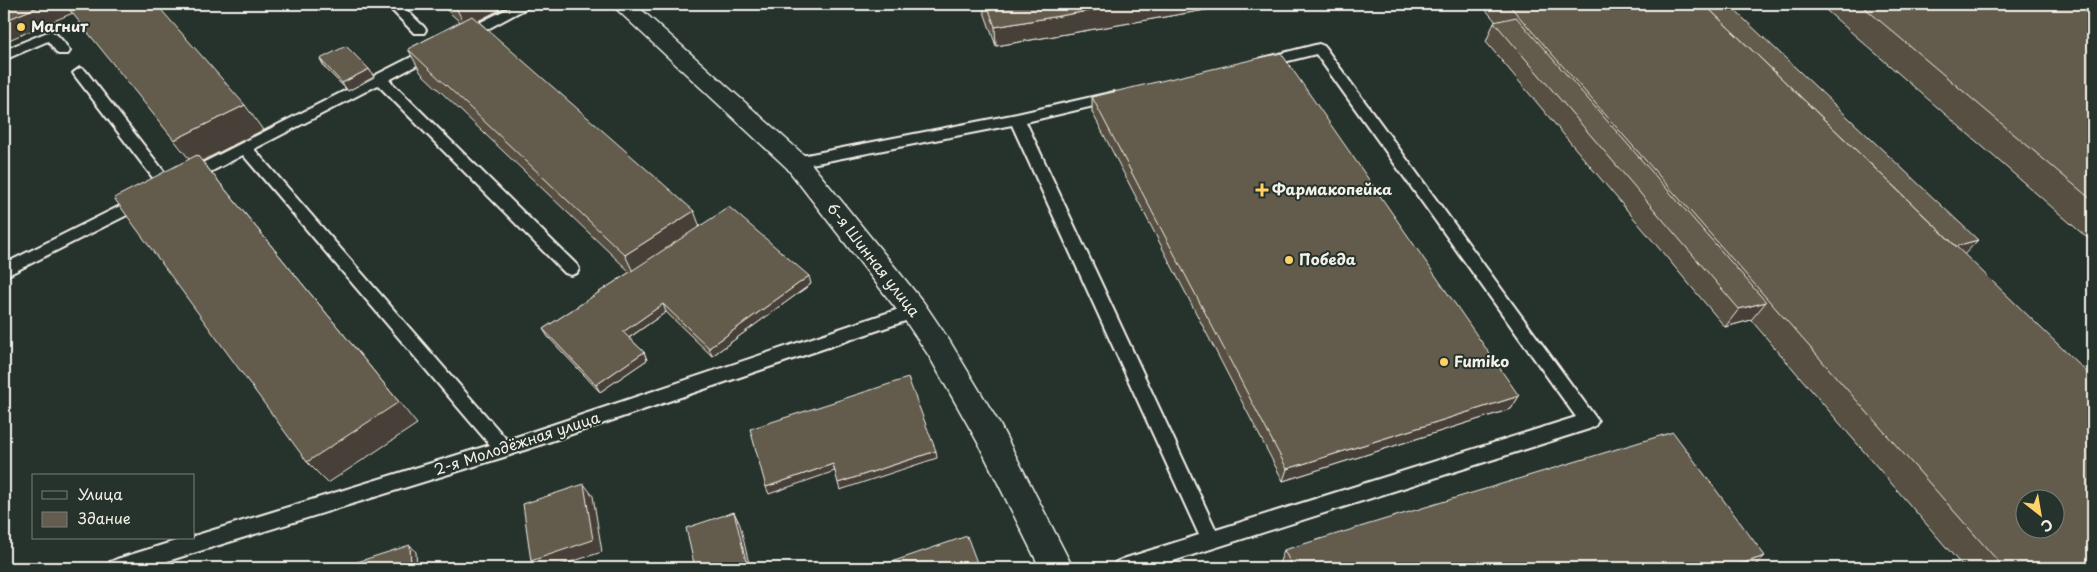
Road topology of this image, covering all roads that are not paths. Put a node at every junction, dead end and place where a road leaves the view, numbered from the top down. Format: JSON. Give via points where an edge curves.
{"nodes":[{"id":1,"x":392,"y":4,"type":"edge"},
{"id":2,"x":527,"y":4,"type":"edge"},
{"id":3,"x":622,"y":4,"type":"edge"},
{"id":4,"x":420,"y":30,"type":"dead end"},
{"id":5,"x":62,"y":51,"type":"dead end"},
{"id":6,"x":4,"y":55,"type":"edge"},
{"id":7,"x":1253,"y":64,"type":"edge"},
{"id":8,"x":80,"y":73,"type":"dead end"},
{"id":9,"x":380,"y":79,"type":"junction"},
{"id":10,"x":1130,"y":93,"type":"edge"},
{"id":11,"x":1017,"y":119,"type":"junction"},
{"id":12,"x":246,"y":148,"type":"junction"},
{"id":13,"x":796,"y":162,"type":"junction"},
{"id":14,"x":168,"y":187,"type":"junction"},
{"id":15,"x":571,"y":269,"type":"dead end"},
{"id":16,"x":4,"y":271,"type":"edge"},
{"id":17,"x":914,"y":310,"type":"junction"},
{"id":18,"x":504,"y":449,"type":"junction"},
{"id":19,"x":1211,"y":541,"type":"junction"},
{"id":20,"x":117,"y":568,"type":"edge"},
{"id":21,"x":1056,"y":568,"type":"edge"},
{"id":22,"x":1123,"y":568,"type":"edge"}],
"edges":[{"from":1,"to":4,"type":"lane"},
{"from":2,"to":9,"type":"lane"},
{"from":3,"to":13,"type":"main road","name":"6-я Шинная улица"},
{"from":5,"to":6,"type":"lane","via":[[50,35]]},
{"from":7,"to":19,"type":"lane","via":[[1319,49],[1589,421]]},
{"from":8,"to":14,"type":"lane"},
{"from":9,"to":12,"type":"lane"},
{"from":9,"to":15,"type":"lane"},
{"from":10,"to":11,"type":"lane"},
{"from":11,"to":13,"type":"lane"},
{"from":11,"to":19,"type":"lane"},
{"from":12,"to":14,"type":"lane"},
{"from":12,"to":18,"type":"lane"},
{"from":13,"to":17,"type":"main road","name":"6-я Шинная улица"},
{"from":14,"to":16,"type":"lane"},
{"from":17,"to":18,"type":"lane","name":"2-я Молодёжная улица"},
{"from":17,"to":21,"type":"main road","name":"6-я Шинная улица","via":[[940,348],[988,432]]},
{"from":18,"to":20,"type":"lane","name":"2-я Молодёжная улица"},
{"from":19,"to":22,"type":"lane"}]}
